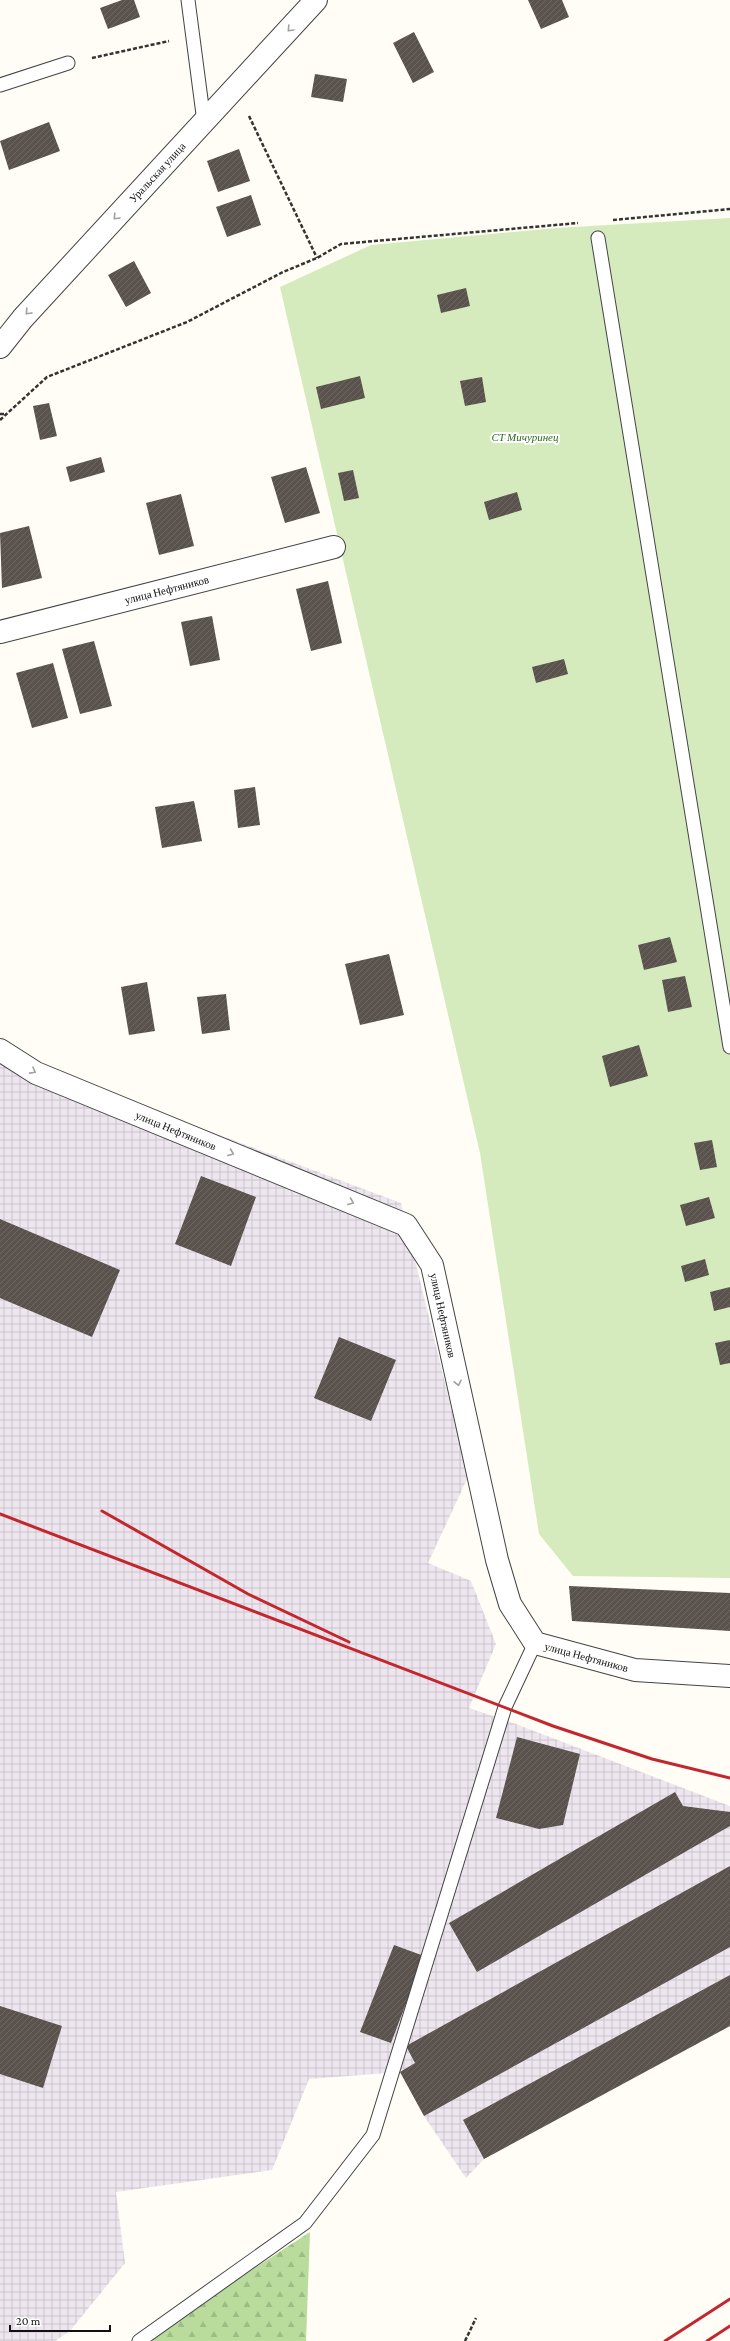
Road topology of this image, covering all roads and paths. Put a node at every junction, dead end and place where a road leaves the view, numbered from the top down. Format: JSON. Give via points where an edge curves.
{"nodes":[{"id":1,"x":188,"y":0,"type":"edge"},
{"id":2,"x":316,"y":0,"type":"edge"},
{"id":3,"x":193,"y":36,"type":"junction"},
{"id":4,"x":68,"y":63,"type":"joint"},
{"id":5,"x":0,"y":86,"type":"edge"},
{"id":6,"x":236,"y":88,"type":"junction"},
{"id":7,"x":204,"y":122,"type":"junction"},
{"id":8,"x":730,"y":210,"type":"edge"},
{"id":9,"x":611,"y":220,"type":"dead end"},
{"id":10,"x":579,"y":223,"type":"dead end"},
{"id":11,"x":598,"y":238,"type":"dead end"},
{"id":12,"x":318,"y":258,"type":"junction"},
{"id":13,"x":0,"y":347,"type":"edge"},
{"id":14,"x":0,"y":414,"type":"edge"},
{"id":15,"x":6,"y":414,"type":"junction"},
{"id":16,"x":0,"y":420,"type":"edge"},
{"id":17,"x":334,"y":547,"type":"dead end"},
{"id":18,"x":0,"y":632,"type":"edge"},
{"id":19,"x":730,"y":1047,"type":"edge"},
{"id":20,"x":0,"y":1050,"type":"edge"},
{"id":21,"x":534,"y":1643,"type":"junction"},
{"id":22,"x":730,"y":1676,"type":"edge"},
{"id":23,"x":476,"y":2318,"type":"dead end"},
{"id":24,"x":139,"y":2341,"type":"edge"},
{"id":25,"x":465,"y":2341,"type":"edge"}],
"edges":[{"from":1,"to":3,"type":"lane"},
{"from":2,"to":6,"type":"street","name":"Уральская улица","one_way":true},
{"from":3,"to":4,"type":"path"},
{"from":3,"to":7,"type":"lane"},
{"from":4,"to":5,"type":"lane"},
{"from":6,"to":7,"type":"street","name":"Уральская улица"},
{"from":6,"to":12,"type":"path"},
{"from":7,"to":13,"type":"street","name":"Уральская улица","one_way":true,"via":[[23,318]]},
{"from":8,"to":9,"type":"path"},
{"from":10,"to":12,"type":"path","via":[[341,244]]},
{"from":11,"to":19,"type":"lane"},
{"from":12,"to":15,"type":"path","via":[[283,272],[187,322],[47,377]]},
{"from":14,"to":15,"type":"path"},
{"from":15,"to":16,"type":"path"},
{"from":17,"to":18,"type":"street","name":"улица Нефтяников"},
{"from":20,"to":21,"type":"street","name":"улица Нефтяников","one_way":true,"via":[[36,1073],[406,1225],[432,1265],[497,1560],[510,1604]]},
{"from":21,"to":22,"type":"street","name":"улица Нефтяников","via":[[636,1670]]},
{"from":21,"to":24,"type":"lane","via":[[505,1707],[373,2135],[305,2223]]},
{"from":23,"to":25,"type":"path"}]}
